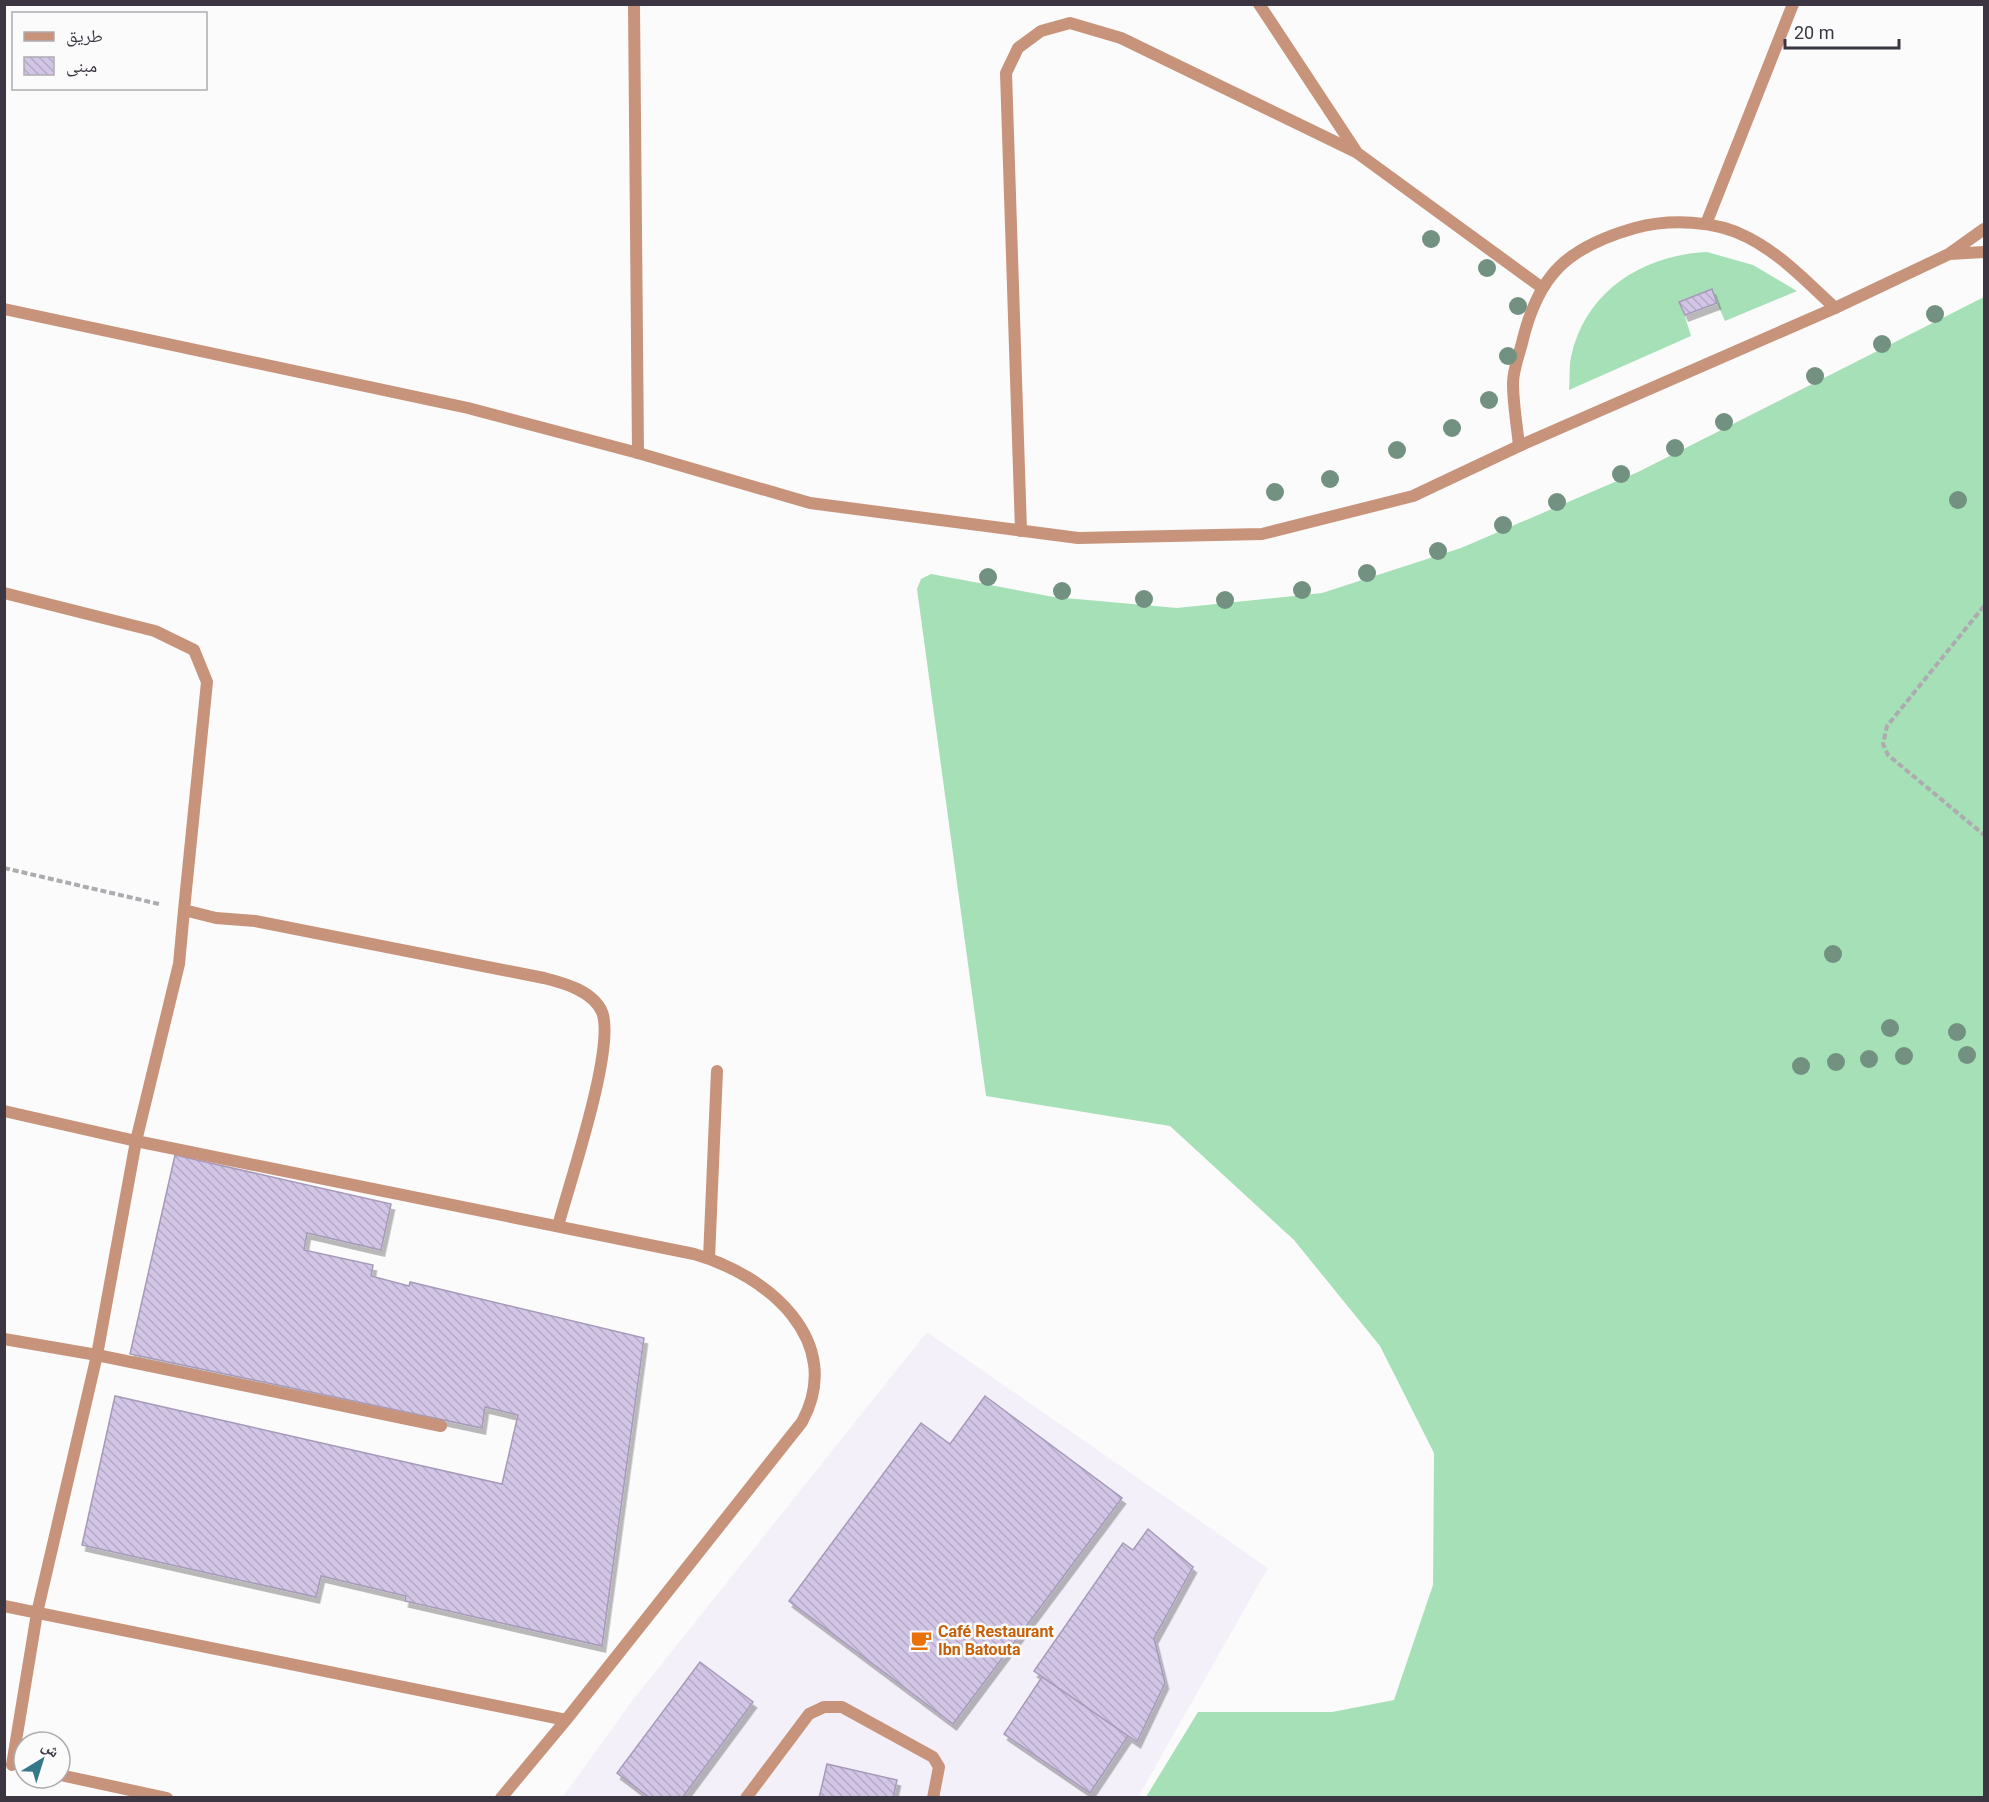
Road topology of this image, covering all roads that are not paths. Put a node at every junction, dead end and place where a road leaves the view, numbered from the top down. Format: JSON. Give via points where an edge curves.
{"nodes":[{"id":1,"x":1259,"y":4,"type":"edge"},
{"id":2,"x":1793,"y":4,"type":"edge"},
{"id":3,"x":634,"y":6,"type":"dead end"},
{"id":4,"x":1356,"y":153,"type":"junction"},
{"id":5,"x":1706,"y":224,"type":"junction"},
{"id":6,"x":1984,"y":229,"type":"edge"},
{"id":7,"x":1984,"y":252,"type":"edge"},
{"id":8,"x":1949,"y":254,"type":"junction"},
{"id":9,"x":1541,"y":287,"type":"junction"},
{"id":10,"x":1835,"y":308,"type":"junction"},
{"id":11,"x":4,"y":309,"type":"edge"},
{"id":12,"x":1519,"y":446,"type":"junction"},
{"id":13,"x":638,"y":453,"type":"junction"},
{"id":14,"x":1021,"y":531,"type":"junction"},
{"id":15,"x":4,"y":593,"type":"edge"},
{"id":16,"x":184,"y":910,"type":"junction"},
{"id":17,"x":717,"y":1071,"type":"dead end"},
{"id":18,"x":4,"y":1111,"type":"edge"},
{"id":19,"x":136,"y":1141,"type":"junction"},
{"id":20,"x":558,"y":1226,"type":"junction"},
{"id":21,"x":709,"y":1258,"type":"junction"},
{"id":22,"x":4,"y":1339,"type":"edge"},
{"id":23,"x":97,"y":1355,"type":"junction"},
{"id":24,"x":441,"y":1426,"type":"dead end"},
{"id":25,"x":4,"y":1606,"type":"edge"},
{"id":26,"x":37,"y":1613,"type":"junction"},
{"id":27,"x":566,"y":1720,"type":"junction"},
{"id":28,"x":19,"y":1730,"type":"edge"},
{"id":29,"x":72,"y":1777,"type":"edge"},
{"id":30,"x":752,"y":1796,"type":"edge"},
{"id":31,"x":167,"y":1797,"type":"edge"},
{"id":32,"x":501,"y":1797,"type":"edge"},
{"id":33,"x":933,"y":1797,"type":"edge"}],
"edges":[{"from":1,"to":4,"type":"street"},
{"from":2,"to":5,"type":"street"},
{"from":3,"to":13,"type":"street"},
{"from":4,"to":9,"type":"street"},
{"from":4,"to":14,"type":"street","via":[[1121,38],[1070,23],[1041,31],[1018,48],[1006,73]]},
{"from":5,"to":9,"type":"street","via":[[1651,224],[1601,238],[1569,258]]},
{"from":5,"to":10,"type":"street","via":[[1746,236],[1790,265]]},
{"from":6,"to":8,"type":"street"},
{"from":7,"to":8,"type":"street"},
{"from":8,"to":10,"type":"street"},
{"from":9,"to":12,"type":"street","via":[[1513,381]]},
{"from":10,"to":12,"type":"street"},
{"from":11,"to":13,"type":"street","via":[[468,408]]},
{"from":12,"to":14,"type":"street","via":[[1413,496],[1262,534],[1078,538]]},
{"from":13,"to":14,"type":"street","via":[[810,503]]},
{"from":15,"to":16,"type":"street","via":[[155,631],[194,650],[207,682]]},
{"from":16,"to":19,"type":"street","via":[[179,964]]},
{"from":16,"to":20,"type":"street","via":[[544,978],[579,990],[594,1001],[602,1011],[605,1026],[602,1064]]},
{"from":17,"to":21,"type":"street"},
{"from":18,"to":19,"type":"street"},
{"from":19,"to":20,"type":"street"},
{"from":19,"to":23,"type":"street"},
{"from":20,"to":21,"type":"street"},
{"from":21,"to":27,"type":"street","via":[[770,1293],[807,1336],[816,1371],[811,1407],[791,1438]]},
{"from":22,"to":23,"type":"street"},
{"from":23,"to":24,"type":"street"},
{"from":23,"to":26,"type":"street"},
{"from":25,"to":26,"type":"street"},
{"from":26,"to":27,"type":"street"},
{"from":26,"to":28,"type":"street"},
{"from":27,"to":32,"type":"street"},
{"from":29,"to":31,"type":"street"},
{"from":30,"to":33,"type":"street","via":[[809,1713],[824,1707],[842,1707],[933,1757],[939,1767]]}]}
